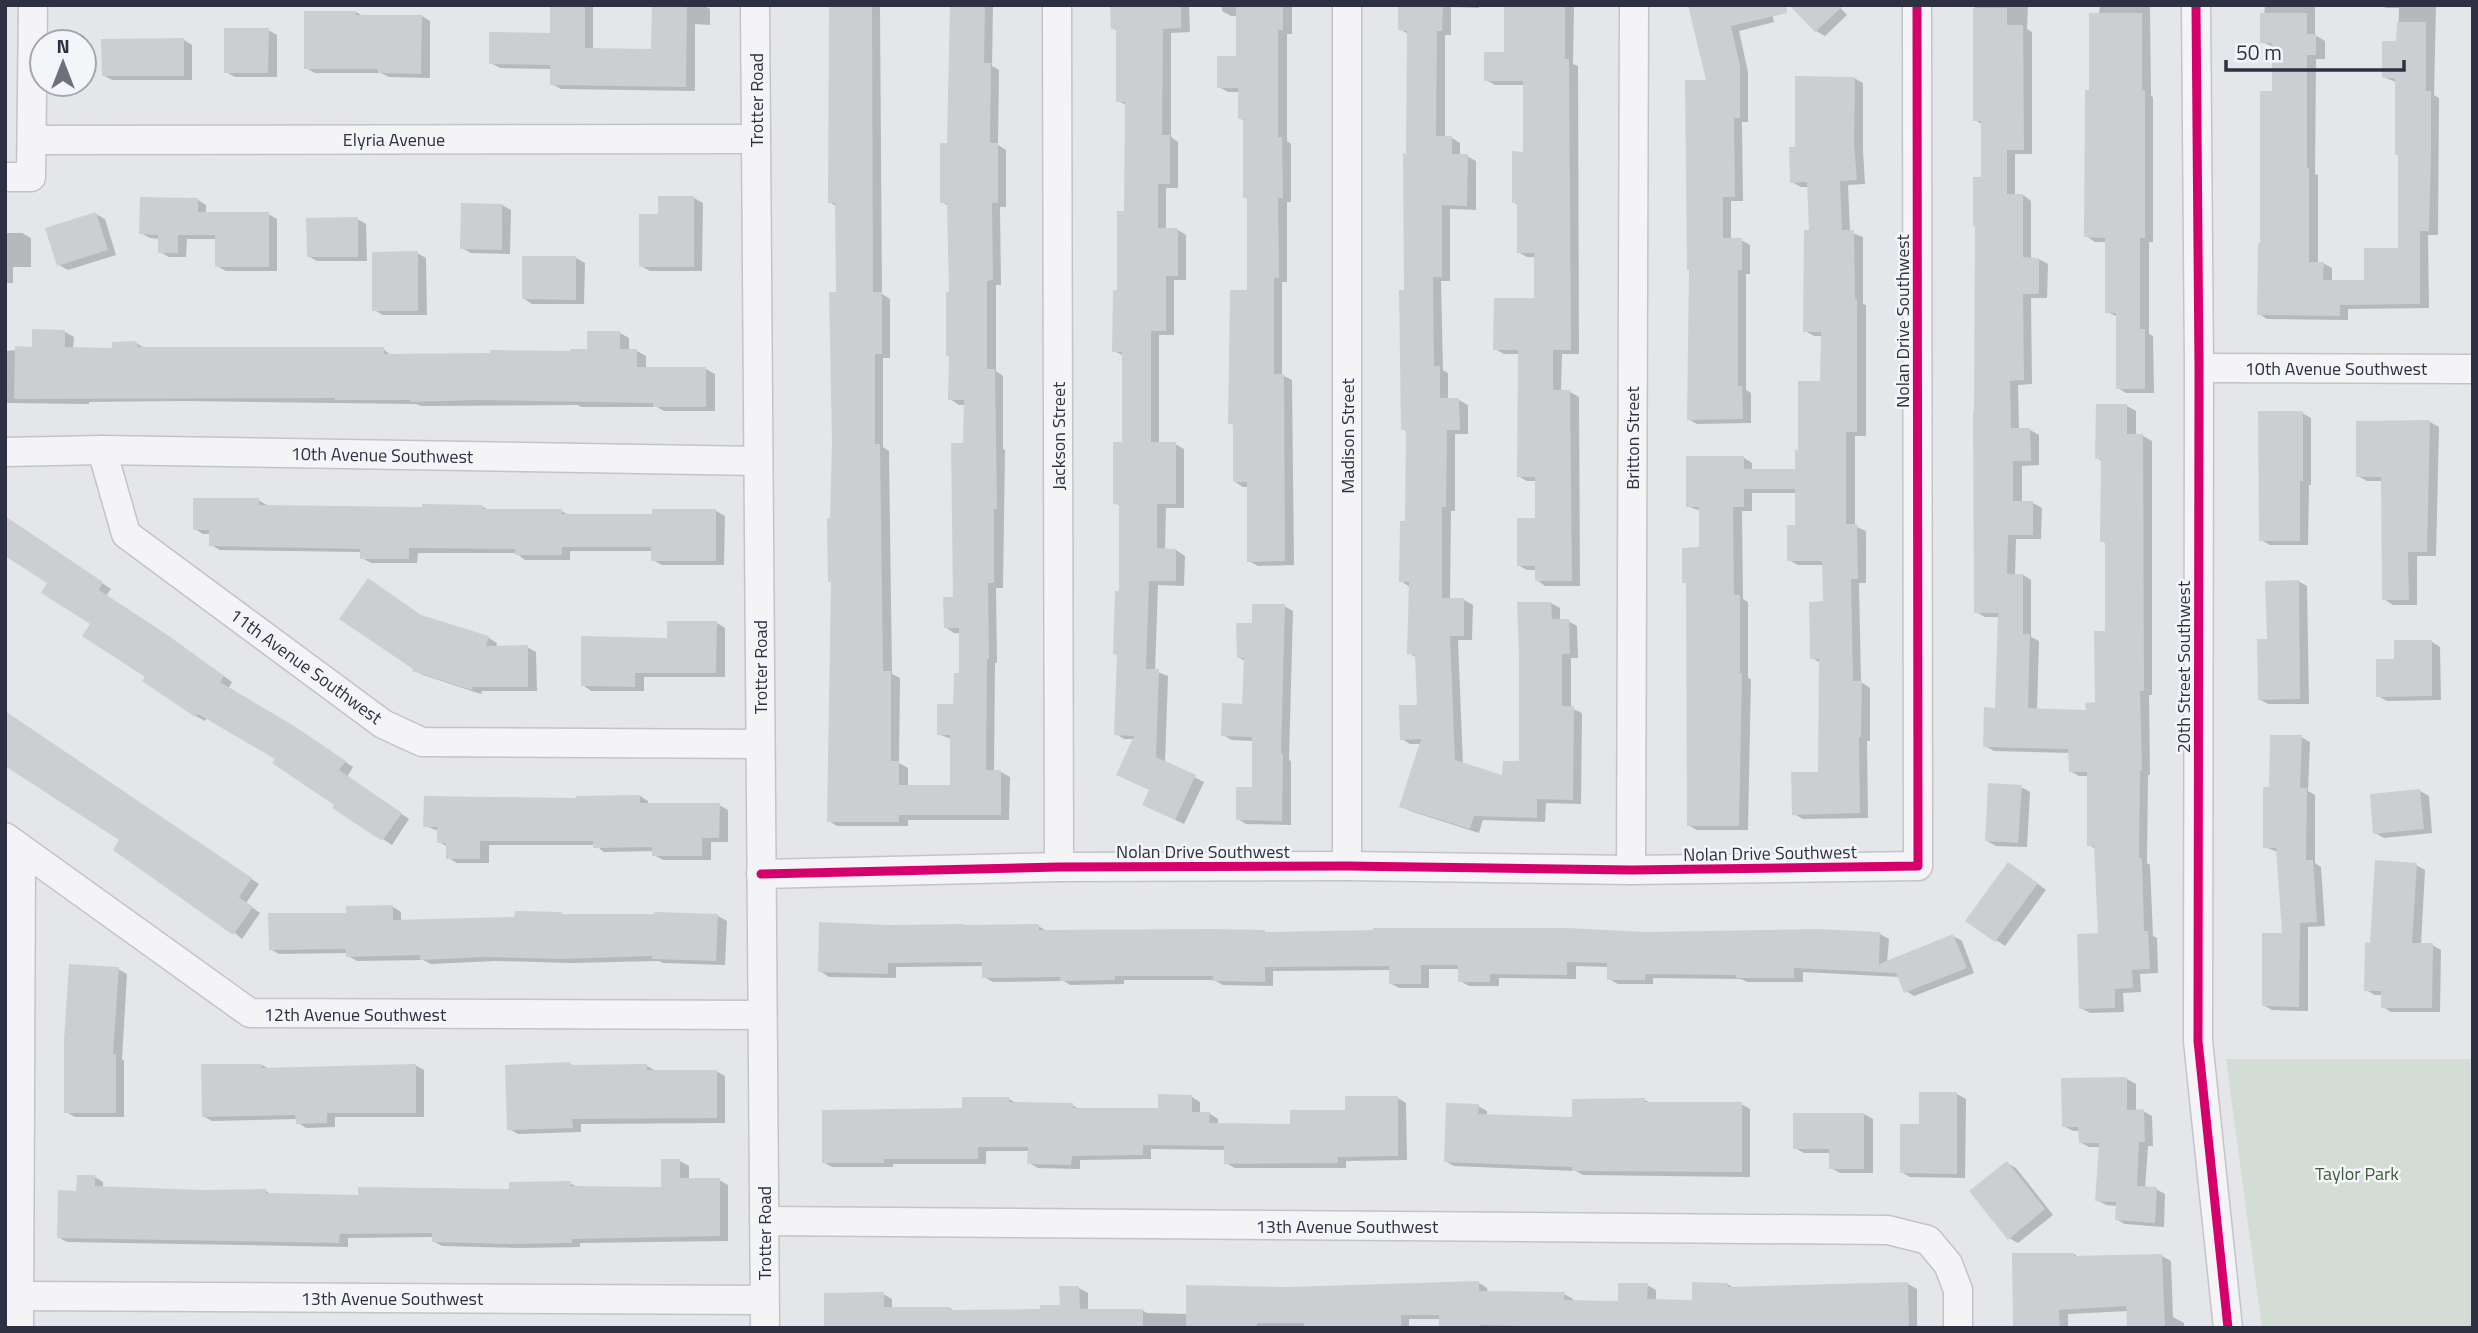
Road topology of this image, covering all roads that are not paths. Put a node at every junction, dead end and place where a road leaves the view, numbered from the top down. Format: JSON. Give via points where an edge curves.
{"nodes":[{"id":1,"x":33,"y":5,"type":"edge"},
{"id":2,"x":755,"y":5,"type":"edge"},
{"id":3,"x":1057,"y":5,"type":"edge"},
{"id":4,"x":1347,"y":5,"type":"edge"},
{"id":5,"x":1634,"y":5,"type":"edge"},
{"id":6,"x":1917,"y":5,"type":"edge"},
{"id":7,"x":2196,"y":5,"type":"edge"},
{"id":8,"x":756,"y":139,"type":"junction"},
{"id":9,"x":32,"y":140,"type":"junction"},
{"id":10,"x":5,"y":177,"type":"edge"},
{"id":11,"x":2199,"y":368,"type":"junction"},
{"id":12,"x":2473,"y":369,"type":"edge"},
{"id":13,"x":102,"y":450,"type":"junction"},
{"id":14,"x":5,"y":452,"type":"edge"},
{"id":15,"x":758,"y":461,"type":"junction"},
{"id":16,"x":760,"y":744,"type":"junction"},
{"id":17,"x":13,"y":843,"type":"edge"},
{"id":18,"x":1347,"y":866,"type":"junction"},
{"id":19,"x":1059,"y":867,"type":"junction"},
{"id":20,"x":1631,"y":870,"type":"junction"},
{"id":21,"x":761,"y":874,"type":"junction"},
{"id":22,"x":762,"y":1015,"type":"junction"},
{"id":23,"x":764,"y":1221,"type":"junction"},
{"id":24,"x":19,"y":1296,"type":"junction"},
{"id":25,"x":764,"y":1300,"type":"junction"},
{"id":26,"x":19,"y":1328,"type":"edge"},
{"id":27,"x":765,"y":1328,"type":"edge"},
{"id":28,"x":1958,"y":1328,"type":"edge"},
{"id":29,"x":2228,"y":1328,"type":"edge"}],
"edges":[{"from":1,"to":9,"type":"street"},
{"from":2,"to":8,"type":"street","name":"Trotter Road"},
{"from":3,"to":19,"type":"street","name":"Jackson Street"},
{"from":4,"to":18,"type":"street","name":"Madison Street"},
{"from":5,"to":20,"type":"street","name":"Britton Street"},
{"from":6,"to":20,"type":"street","name":"Nolan Drive Southwest","via":[[1917,866]]},
{"from":7,"to":11,"type":"street","name":"20th Street Southwest"},
{"from":8,"to":9,"type":"street","name":"Elyria Avenue"},
{"from":8,"to":15,"type":"street","name":"Trotter Road"},
{"from":9,"to":10,"type":"street","via":[[31,177]]},
{"from":11,"to":12,"type":"street","name":"10th Avenue Southwest"},
{"from":11,"to":29,"type":"street","name":"20th Street Southwest","via":[[2198,1041]]},
{"from":13,"to":14,"type":"street","name":"10th Avenue Southwest"},
{"from":13,"to":15,"type":"street","name":"10th Avenue Southwest"},
{"from":13,"to":16,"type":"street","name":"11th Avenue Southwest","via":[[126,534],[383,723],[422,743]]},
{"from":15,"to":16,"type":"street","name":"Trotter Road"},
{"from":16,"to":21,"type":"street","name":"Trotter Road"},
{"from":17,"to":22,"type":"street","name":"12th Avenue Southwest","via":[[250,1013]]},
{"from":17,"to":24,"type":"street"},
{"from":18,"to":19,"type":"street","name":"Nolan Drive Southwest"},
{"from":18,"to":20,"type":"street","name":"Nolan Drive Southwest"},
{"from":19,"to":21,"type":"street","name":"Nolan Drive Southwest"},
{"from":21,"to":22,"type":"street","name":"Trotter Road"},
{"from":22,"to":23,"type":"street","name":"Trotter Road"},
{"from":23,"to":25,"type":"street","name":"Trotter Road"},
{"from":23,"to":28,"type":"street","name":"13th Avenue Southwest","via":[[1888,1230],[1928,1240],[1948,1264],[1958,1290]]},
{"from":24,"to":25,"type":"street","name":"13th Avenue Southwest"},
{"from":24,"to":26,"type":"street"},
{"from":25,"to":27,"type":"street","name":"Trotter Road"}]}
